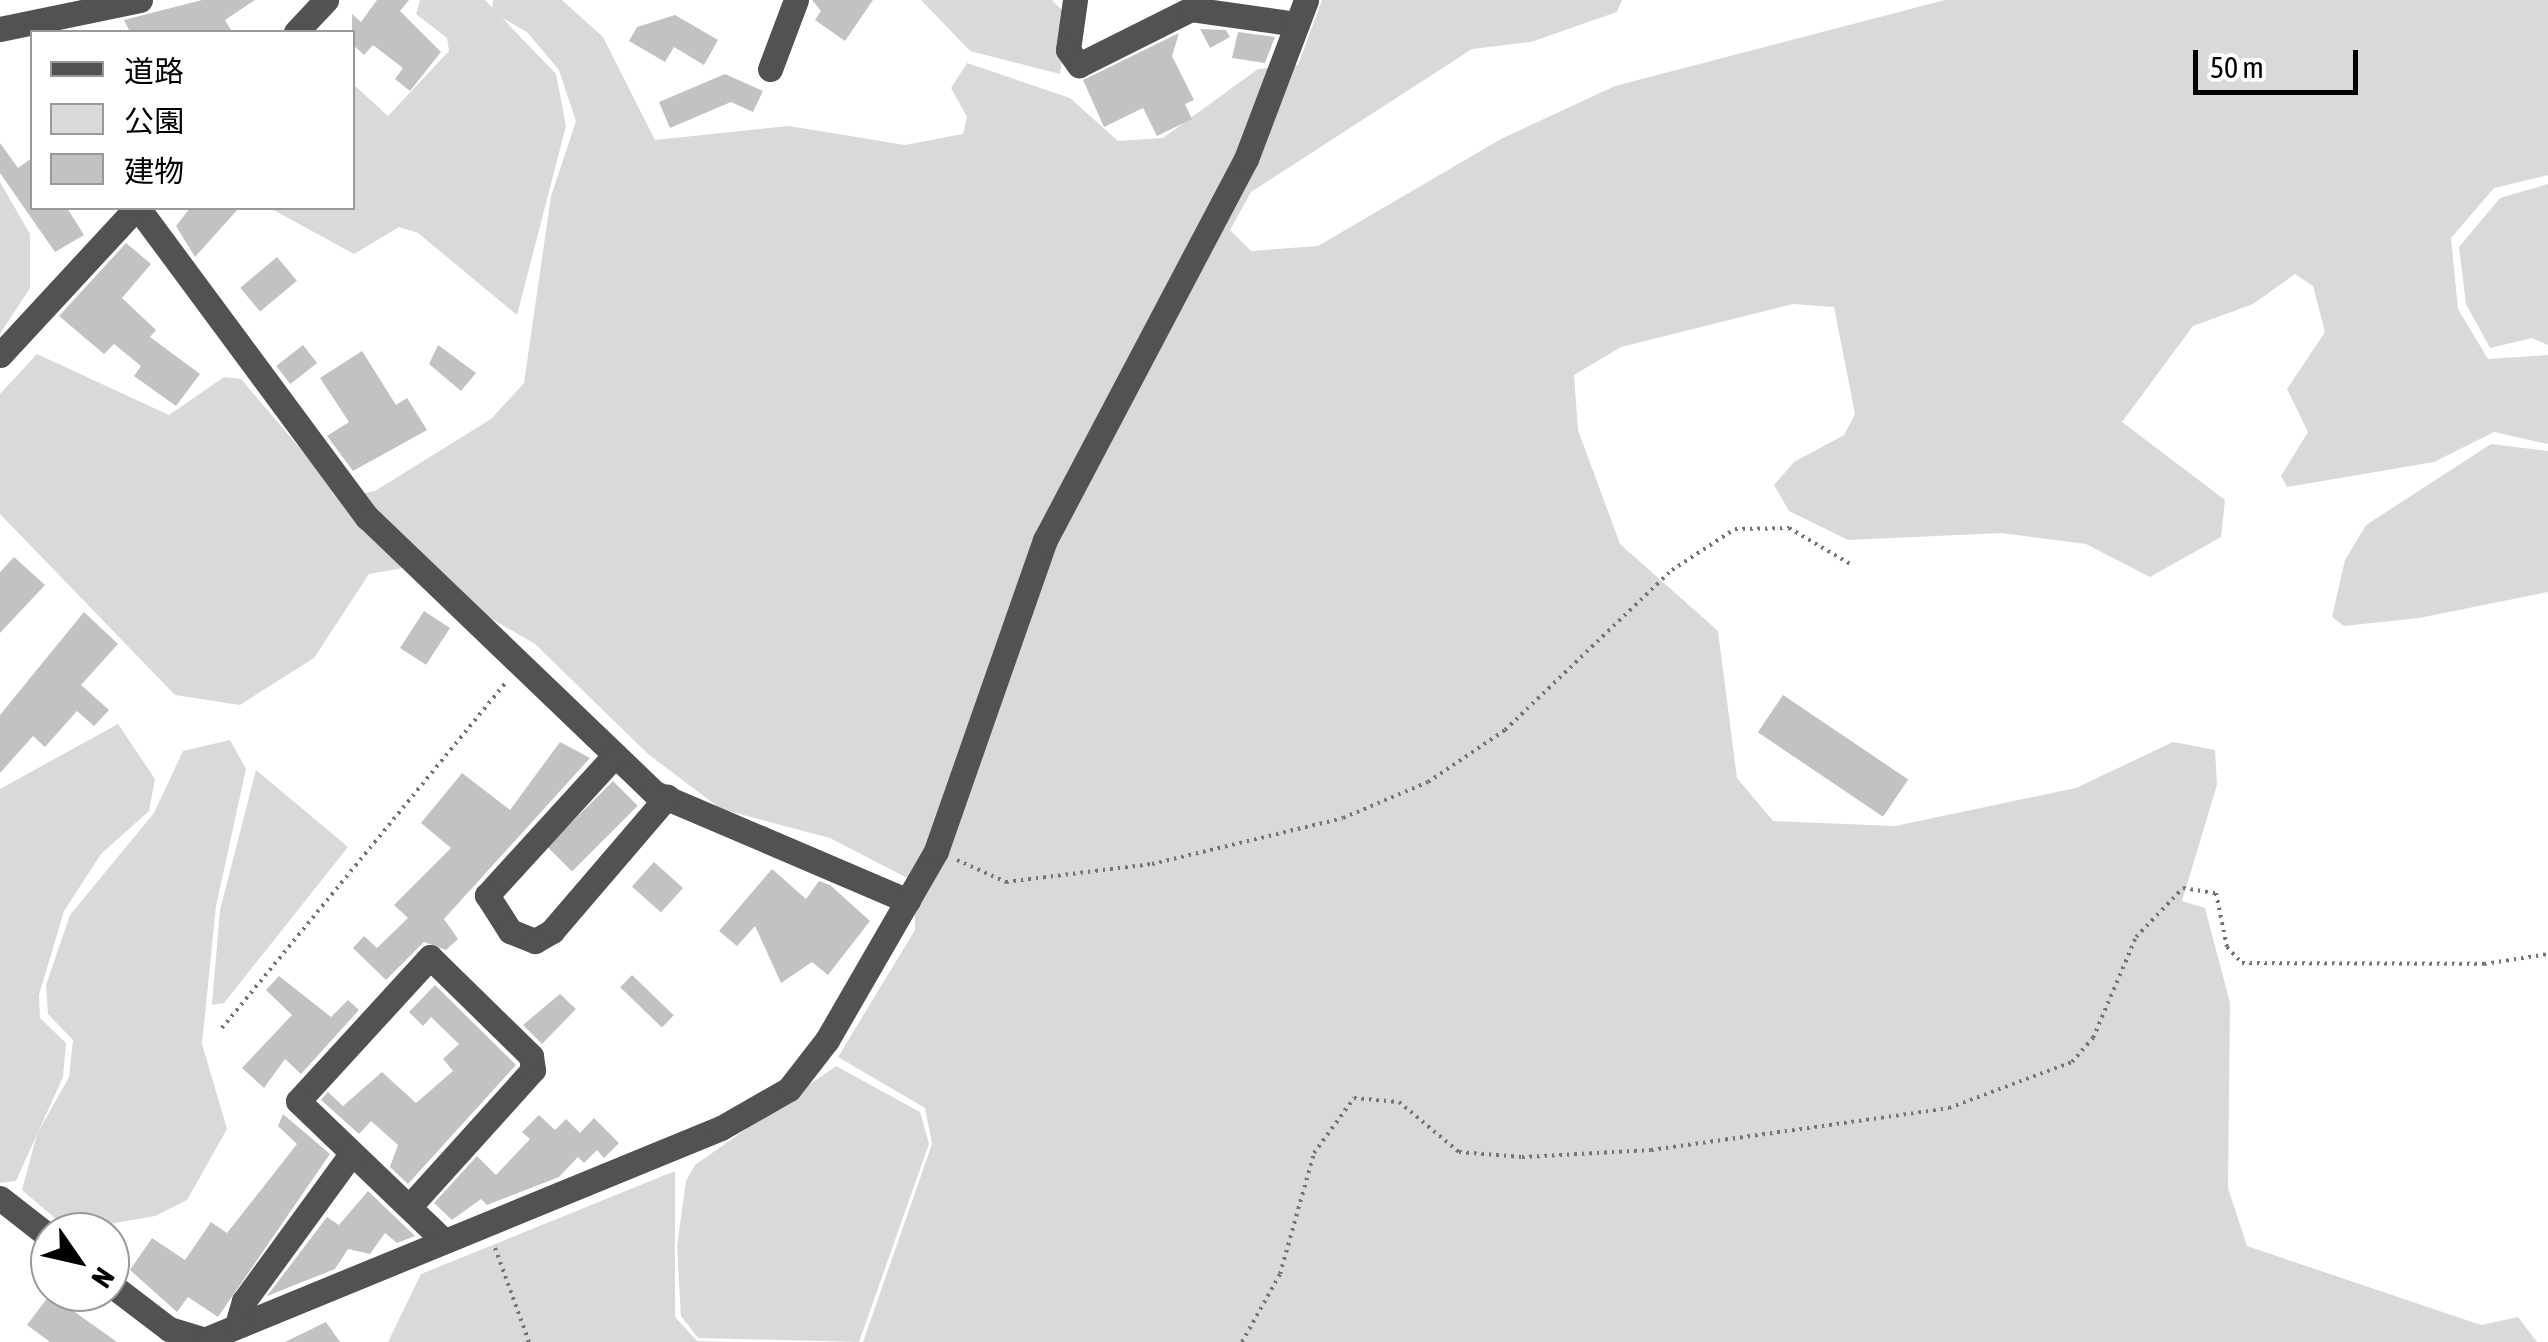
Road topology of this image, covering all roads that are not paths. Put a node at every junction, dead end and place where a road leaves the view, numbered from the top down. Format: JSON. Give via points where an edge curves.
{"nodes":[{"id":1,"x":140,"y":0,"type":"edge"},
{"id":2,"x":326,"y":0,"type":"edge"},
{"id":3,"x":796,"y":0,"type":"edge"},
{"id":4,"x":1075,"y":0,"type":"edge"},
{"id":5,"x":1306,"y":0,"type":"edge"},
{"id":6,"x":110,"y":3,"type":"edge"},
{"id":7,"x":1297,"y":24,"type":"junction"},
{"id":8,"x":0,"y":29,"type":"edge"},
{"id":9,"x":298,"y":30,"type":"edge"},
{"id":10,"x":770,"y":69,"type":"dead end"},
{"id":11,"x":135,"y":210,"type":"edge"},
{"id":12,"x":138,"y":210,"type":"edge"},
{"id":13,"x":0,"y":354,"type":"edge"},
{"id":14,"x":615,"y":755,"type":"junction"},
{"id":15,"x":666,"y":798,"type":"junction"},
{"id":16,"x":908,"y":901,"type":"junction"},
{"id":17,"x":352,"y":1153,"type":"junction"},
{"id":18,"x":0,"y":1198,"type":"edge"},
{"id":19,"x":408,"y":1206,"type":"junction"},
{"id":20,"x":30,"y":1221,"type":"edge"},
{"id":21,"x":440,"y":1237,"type":"junction"},
{"id":22,"x":130,"y":1303,"type":"edge"},
{"id":23,"x":237,"y":1325,"type":"junction"},
{"id":24,"x":166,"y":1336,"type":"edge"}],
"edges":[{"from":1,"to":6,"type":"street"},
{"from":2,"to":9,"type":"street"},
{"from":3,"to":10,"type":"street"},
{"from":4,"to":7,"type":"street","via":[[1068,50],[1079,65],[1191,9]]},
{"from":5,"to":7,"type":"street"},
{"from":6,"to":8,"type":"street"},
{"from":7,"to":16,"type":"street","via":[[1246,159],[1045,540],[936,851]]},
{"from":11,"to":13,"type":"street"},
{"from":12,"to":14,"type":"street","via":[[367,517]]},
{"from":14,"to":15,"type":"street"},
{"from":14,"to":15,"type":"street","via":[[486,895],[510,931],[534,941],[552,931]]},
{"from":15,"to":16,"type":"street"},
{"from":16,"to":21,"type":"street","via":[[789,1089],[721,1128]]},
{"from":17,"to":19,"type":"street"},
{"from":17,"to":19,"type":"street","via":[[298,1102],[430,957],[531,1056],[533,1070]]},
{"from":17,"to":23,"type":"street","via":[[244,1301]]},
{"from":18,"to":20,"type":"street"},
{"from":19,"to":21,"type":"street"},
{"from":21,"to":23,"type":"street"},
{"from":22,"to":24,"type":"street"},
{"from":23,"to":24,"type":"street","via":[[204,1340]]}]}
